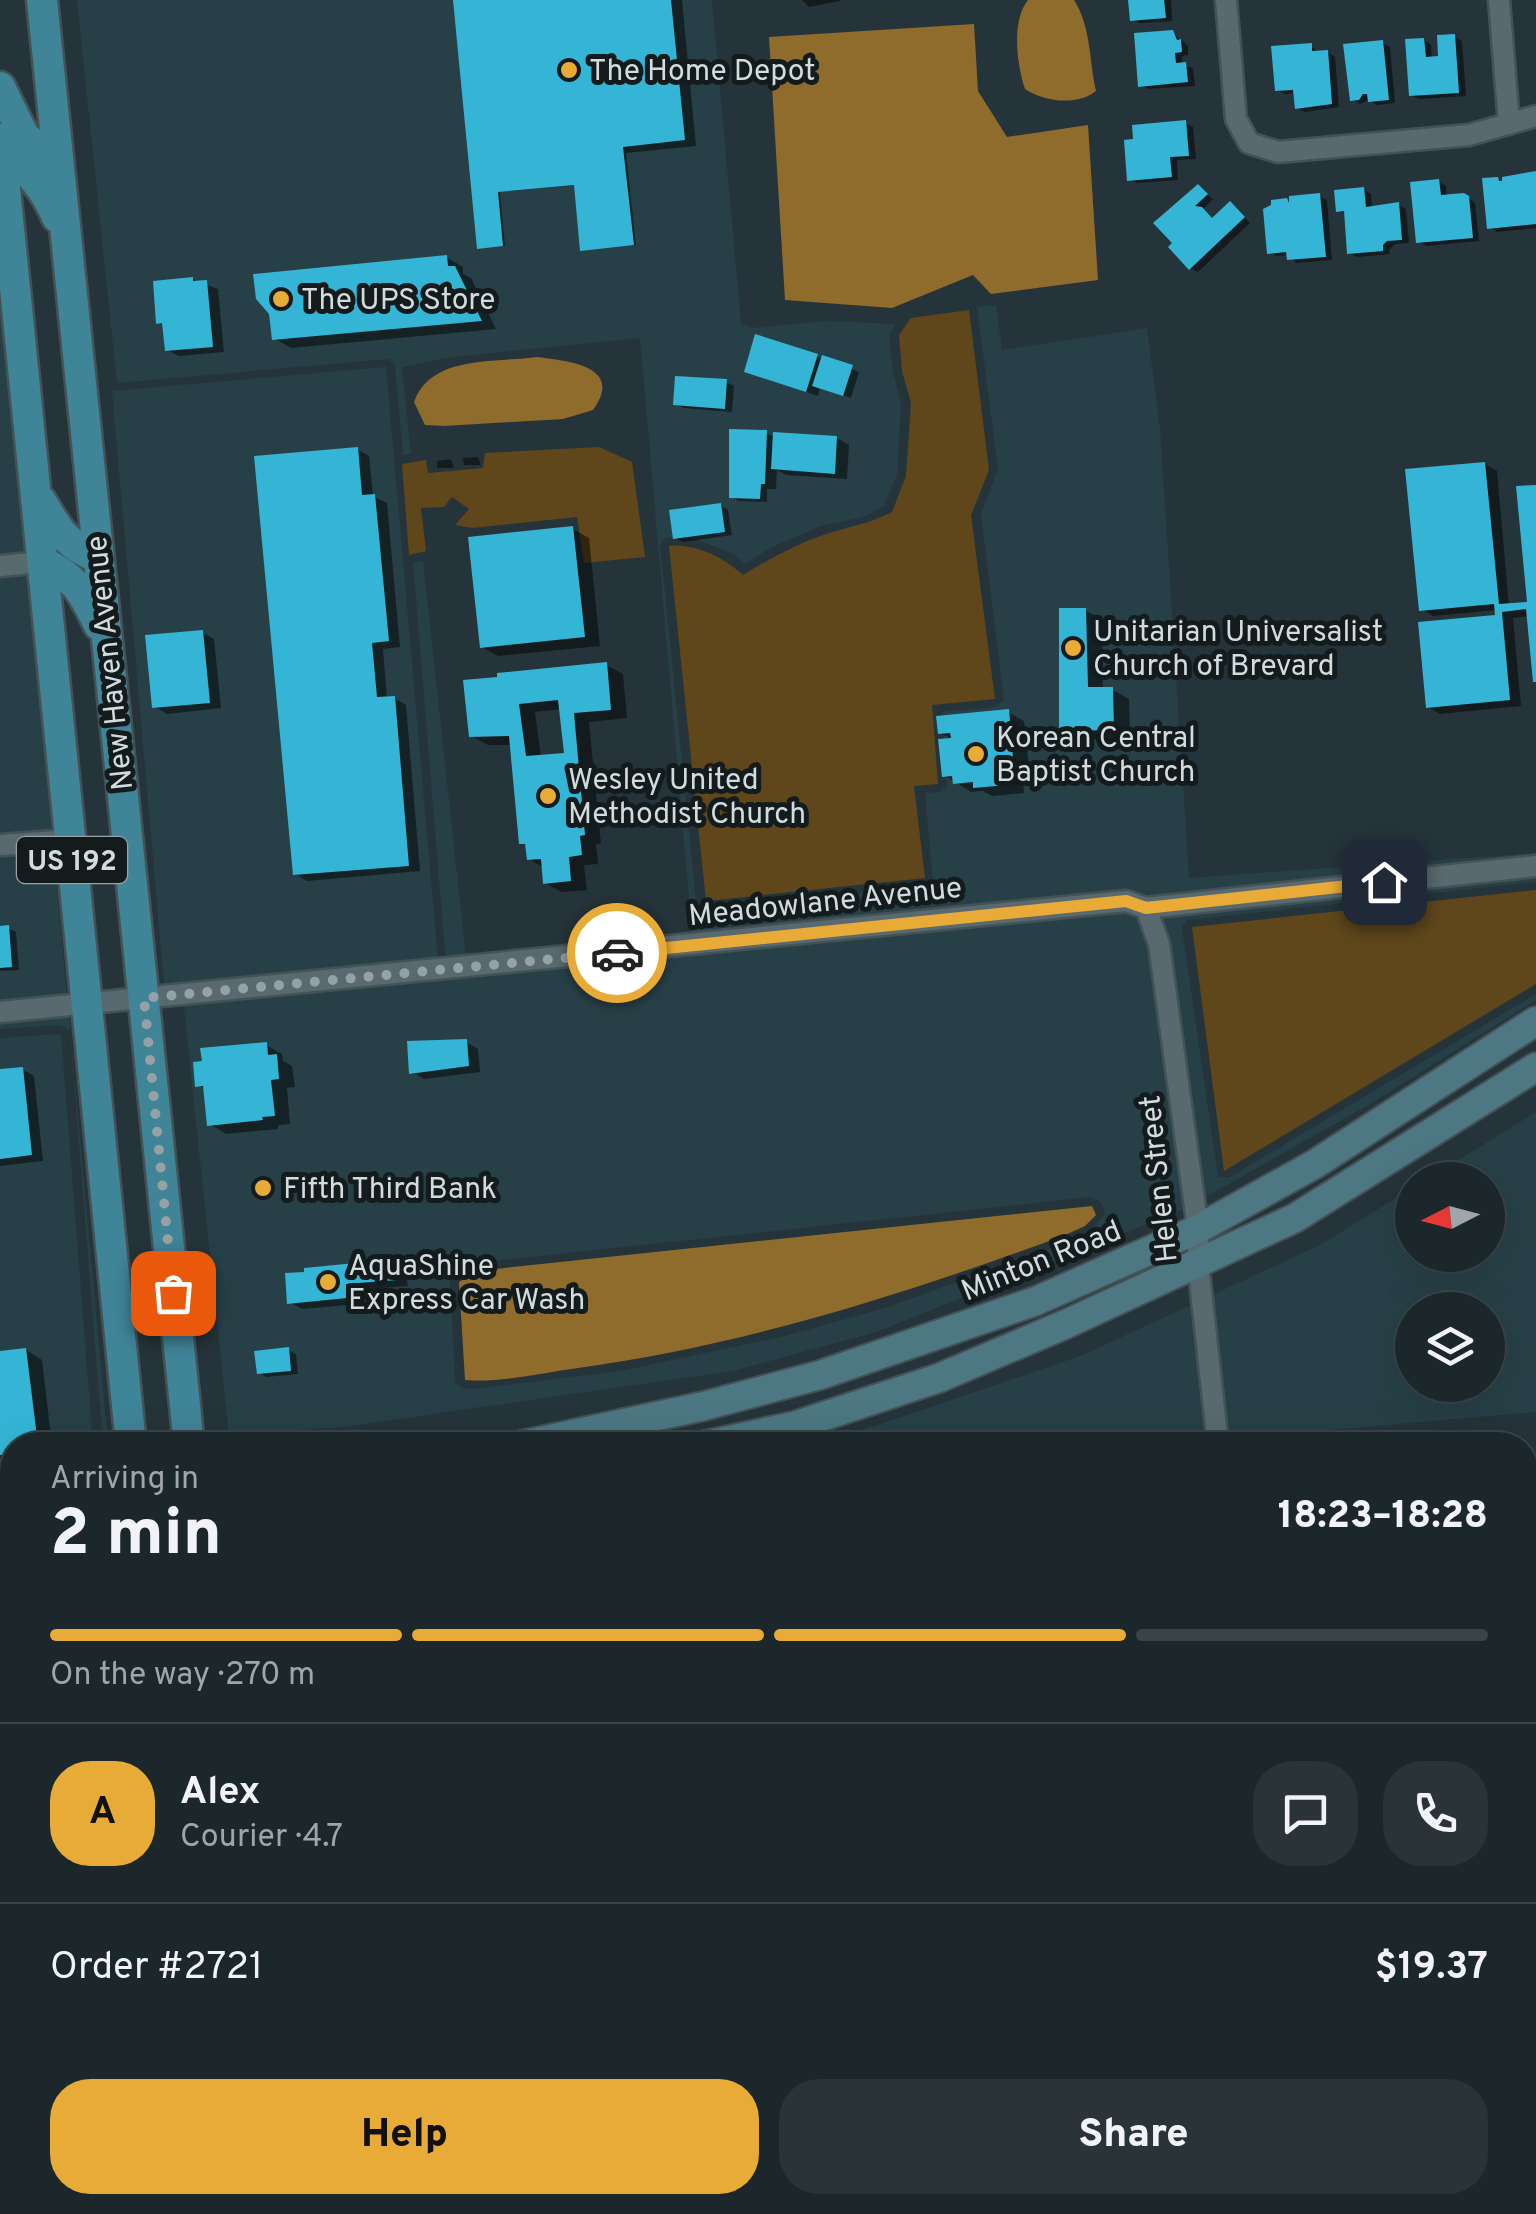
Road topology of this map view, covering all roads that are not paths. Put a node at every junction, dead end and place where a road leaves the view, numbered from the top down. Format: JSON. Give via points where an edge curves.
{"nodes":[{"id":1,"x":42,"y":0,"type":"edge"},
{"id":2,"x":1226,"y":0,"type":"edge"},
{"id":3,"x":1499,"y":0,"type":"edge"},
{"id":4,"x":0,"y":87,"type":"edge"},
{"id":5,"x":1536,"y":116,"type":"edge"},
{"id":6,"x":1509,"y":124,"type":"junction"},
{"id":7,"x":1,"y":144,"type":"edge"},
{"id":8,"x":58,"y":165,"type":"junction"},
{"id":9,"x":67,"y":238,"type":"junction"},
{"id":10,"x":35,"y":489,"type":"junction"},
{"id":11,"x":98,"y":558,"type":"junction"},
{"id":12,"x":42,"y":562,"type":"junction"},
{"id":13,"x":0,"y":566,"type":"edge"},
{"id":14,"x":108,"y":641,"type":"junction"},
{"id":15,"x":70,"y":840,"type":"junction"},
{"id":16,"x":0,"y":846,"type":"edge"},
{"id":17,"x":1536,"y":866,"type":"edge"},
{"id":18,"x":1146,"y":908,"type":"junction"},
{"id":19,"x":144,"y":998,"type":"junction"},
{"id":20,"x":87,"y":1005,"type":"junction"},
{"id":21,"x":0,"y":1012,"type":"edge"},
{"id":22,"x":1536,"y":1021,"type":"edge"},
{"id":23,"x":1536,"y":1067,"type":"edge"},
{"id":24,"x":1198,"y":1229,"type":"junction"},
{"id":25,"x":1198,"y":1263,"type":"junction"},
{"id":26,"x":130,"y":1432,"type":"edge"},
{"id":27,"x":188,"y":1432,"type":"edge"},
{"id":28,"x":583,"y":1432,"type":"edge"},
{"id":29,"x":766,"y":1432,"type":"edge"},
{"id":30,"x":1217,"y":1432,"type":"edge"}],
"edges":[{"from":1,"to":8,"type":"main road","name":"New Haven Avenue","number":"US 192"},
{"from":2,"to":6,"type":"street","via":[[1236,119],[1249,143],[1278,152],[1470,134]]},
{"from":3,"to":6,"type":"street"},
{"from":4,"to":8,"type":"main road","via":[[24,136]]},
{"from":5,"to":6,"type":"street"},
{"from":7,"to":9,"type":"main road","via":[[46,191]]},
{"from":7,"to":10,"type":"main road","name":"New Haven Avenue","number":"US 192"},
{"from":8,"to":9,"type":"main road","name":"New Haven Avenue","number":"US 192"},
{"from":9,"to":11,"type":"main road","name":"New Haven Avenue","number":"US 192"},
{"from":10,"to":11,"type":"main road","via":[[61,534]]},
{"from":10,"to":12,"type":"main road","name":"New Haven Avenue","number":"US 192"},
{"from":11,"to":14,"type":"main road","name":"New Haven Avenue","number":"US 192"},
{"from":12,"to":13,"type":"street"},
{"from":12,"to":14,"type":"main road","via":[[78,586]]},
{"from":12,"to":15,"type":"main road","name":"New Haven Avenue","number":"US 192"},
{"from":14,"to":19,"type":"main road","name":"New Haven Avenue","number":"US 192"},
{"from":15,"to":16,"type":"street"},
{"from":15,"to":20,"type":"main road","name":"New Haven Avenue","number":"US 192"},
{"from":17,"to":18,"type":"street","name":"Meadowlane Avenue"},
{"from":18,"to":19,"type":"street","name":"Meadowlane Avenue","via":[[1126,901]]},
{"from":18,"to":24,"type":"street","name":"Helen Street","via":[[1159,944]]},
{"from":19,"to":20,"type":"street","name":"Meadowlane Avenue"},
{"from":19,"to":27,"type":"main road","name":"New Haven Avenue","number":"US 192"},
{"from":20,"to":21,"type":"street","name":"Meadowlane Avenue"},
{"from":20,"to":26,"type":"main road","name":"New Haven Avenue","number":"US 192"},
{"from":22,"to":24,"type":"main road","name":"Minton Road","via":[[1327,1157]]},
{"from":23,"to":25,"type":"main road","via":[[1295,1218]]},
{"from":24,"to":25,"type":"street","name":"Helen Street"},
{"from":24,"to":28,"type":"main road","name":"Minton Road","via":[[1036,1300],[820,1374]]},
{"from":25,"to":29,"type":"main road","via":[[939,1378]]},
{"from":25,"to":30,"type":"street","name":"Helen Street"}]}
